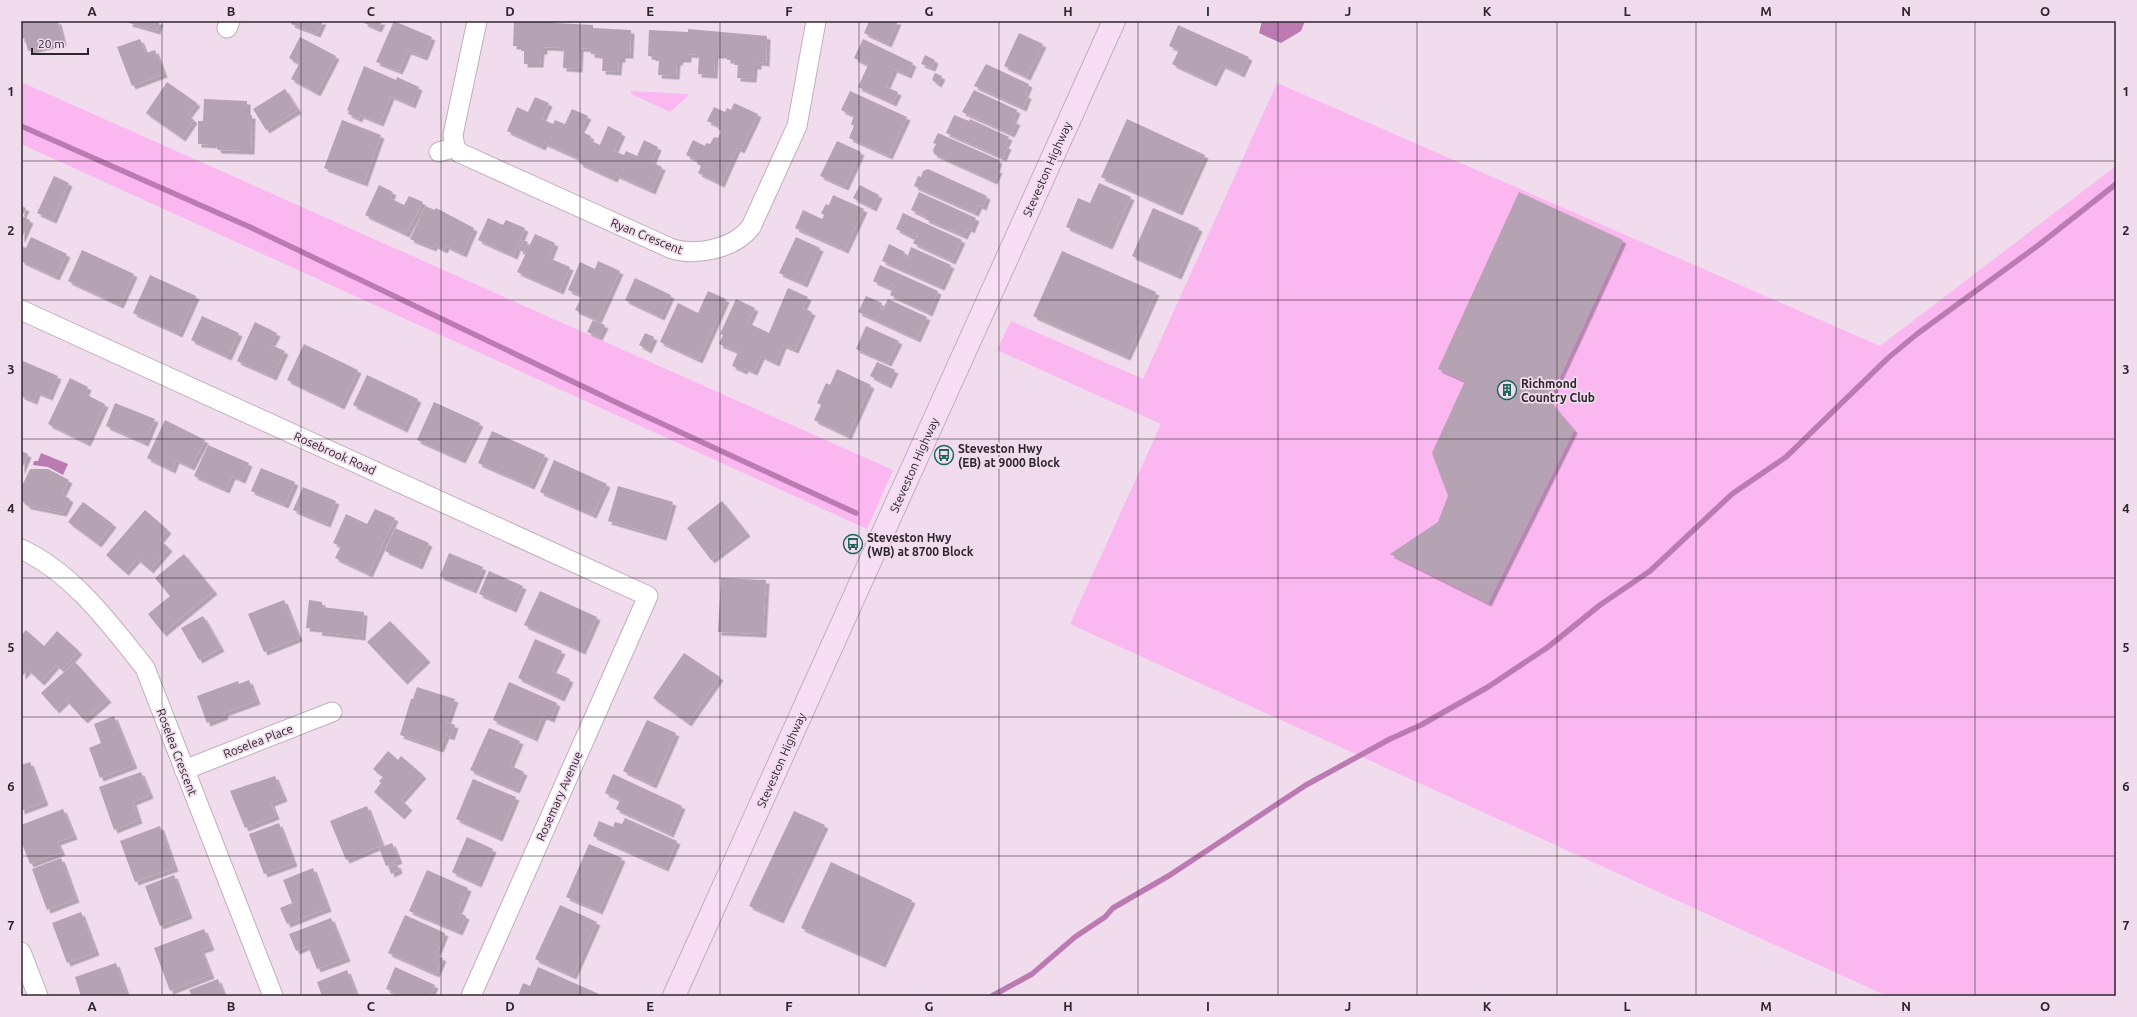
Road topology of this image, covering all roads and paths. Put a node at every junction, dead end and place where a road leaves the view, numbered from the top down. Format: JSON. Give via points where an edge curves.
{"nodes":[{"id":1,"x":477,"y":21,"type":"edge"},
{"id":2,"x":816,"y":21,"type":"edge"},
{"id":3,"x":1114,"y":21,"type":"edge"},
{"id":4,"x":21,"y":310,"type":"edge"},
{"id":5,"x":21,"y":550,"type":"edge"},
{"id":6,"x":648,"y":596,"type":"joint"},
{"id":7,"x":332,"y":712,"type":"dead end"},
{"id":8,"x":184,"y":770,"type":"junction"},
{"id":9,"x":21,"y":952,"type":"edge"},
{"id":10,"x":38,"y":996,"type":"edge"},
{"id":11,"x":273,"y":996,"type":"edge"},
{"id":12,"x":471,"y":996,"type":"edge"},
{"id":13,"x":674,"y":996,"type":"edge"}],
"edges":[{"from":1,"to":2,"type":"street","name":"Ryan Crescent","via":[[447,150],[670,248],[693,253],[738,239],[751,227],[797,126]]},
{"from":3,"to":13,"type":"main road","name":"Steveston Highway"},
{"from":4,"to":6,"type":"street","name":"Rosebrook Road"},
{"from":5,"to":8,"type":"street","name":"Roselea Crescent","via":[[41,558],[76,589],[110,624],[144,668]]},
{"from":6,"to":12,"type":"street","name":"Rosemary Avenue"},
{"from":7,"to":8,"type":"street","name":"Roselea Place"},
{"from":8,"to":11,"type":"street","name":"Roselea Crescent"},
{"from":9,"to":10,"type":"street"}]}
